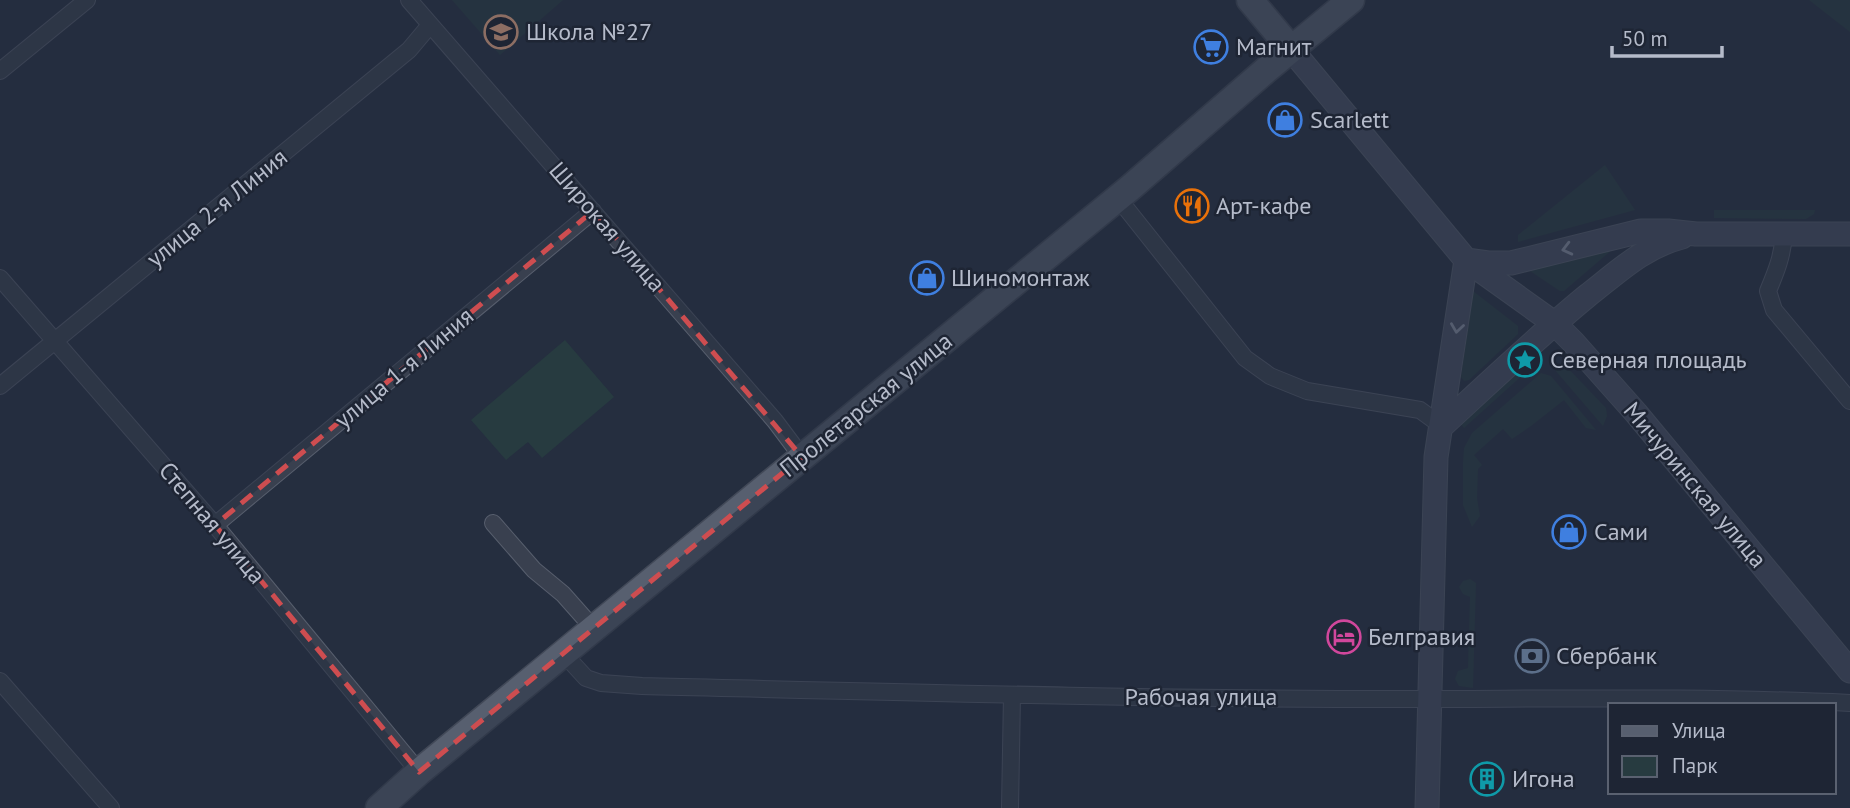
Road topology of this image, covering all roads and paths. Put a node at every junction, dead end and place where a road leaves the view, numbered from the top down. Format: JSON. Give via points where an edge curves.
{"nodes":[{"id":1,"x":409,"y":0,"type":"edge"},
{"id":2,"x":1250,"y":0,"type":"edge"},
{"id":3,"x":1351,"y":0,"type":"edge"},
{"id":4,"x":80,"y":2,"type":"edge"},
{"id":5,"x":430,"y":25,"type":"junction"},
{"id":6,"x":1291,"y":49,"type":"junction"},
{"id":7,"x":0,"y":71,"type":"edge"},
{"id":8,"x":1118,"y":198,"type":"junction"},
{"id":9,"x":593,"y":211,"type":"junction"},
{"id":10,"x":1784,"y":233,"type":"junction"},
{"id":11,"x":1696,"y":234,"type":"junction"},
{"id":12,"x":1850,"y":234,"type":"edge"},
{"id":13,"x":1466,"y":260,"type":"junction"},
{"id":14,"x":0,"y":278,"type":"edge"},
{"id":15,"x":1554,"y":323,"type":"junction"},
{"id":16,"x":55,"y":341,"type":"junction"},
{"id":17,"x":0,"y":386,"type":"edge"},
{"id":18,"x":1850,"y":401,"type":"edge"},
{"id":19,"x":1442,"y":426,"type":"junction"},
{"id":20,"x":802,"y":457,"type":"junction"},
{"id":21,"x":494,"y":523,"type":"dead end"},
{"id":22,"x":215,"y":525,"type":"junction"},
{"id":23,"x":594,"y":629,"type":"junction"},
{"id":24,"x":563,"y":653,"type":"junction"},
{"id":25,"x":1850,"y":671,"type":"edge"},
{"id":26,"x":0,"y":681,"type":"edge"},
{"id":27,"x":1012,"y":695,"type":"junction"},
{"id":28,"x":1429,"y":698,"type":"junction"},
{"id":29,"x":1850,"y":703,"type":"edge"},
{"id":30,"x":419,"y":772,"type":"junction"},
{"id":31,"x":111,"y":808,"type":"edge"},
{"id":32,"x":379,"y":808,"type":"edge"},
{"id":33,"x":1010,"y":808,"type":"edge"},
{"id":34,"x":1427,"y":808,"type":"edge"}],
"edges":[{"from":1,"to":5,"type":"street","name":"Широкая улица"},
{"from":2,"to":6,"type":"main road","name":"Мичуринская улица"},
{"from":3,"to":6,"type":"main road","name":"Пролетарская улица"},
{"from":4,"to":7,"type":"street"},
{"from":5,"to":9,"type":"street","name":"Широкая улица"},
{"from":5,"to":16,"type":"street","name":"улица 2-я Линия","via":[[409,50]]},
{"from":6,"to":8,"type":"main road","name":"Пролетарская улица"},
{"from":6,"to":13,"type":"main road","name":"Мичуринская улица"},
{"from":8,"to":19,"type":"street","via":[[1245,358],[1270,376],[1307,391],[1420,410]]},
{"from":8,"to":20,"type":"main road","name":"Пролетарская улица"},
{"from":9,"to":20,"type":"street","name":"Широкая улица"},
{"from":9,"to":22,"type":"street","name":"улица 1-я Линия"},
{"from":10,"to":11,"type":"main road"},
{"from":10,"to":12,"type":"main road"},
{"from":10,"to":18,"type":"street","via":[[1779,267],[1768,291],[1774,310]]},
{"from":11,"to":13,"type":"main road","one_way":true,"via":[[1641,231],[1511,263]]},
{"from":11,"to":15,"type":"main road","via":[[1663,242],[1640,254]]},
{"from":13,"to":15,"type":"main road","name":"Мичуринская улица"},
{"from":13,"to":19,"type":"main road","one_way":true},
{"from":14,"to":16,"type":"street","name":"Степная улица"},
{"from":15,"to":19,"type":"main road"},
{"from":15,"to":25,"type":"main road","name":"Мичуринская улица","via":[[1636,413]]},
{"from":16,"to":17,"type":"street","name":"улица 2-я Линия"},
{"from":16,"to":22,"type":"street","name":"Степная улица"},
{"from":19,"to":28,"type":"main road","via":[[1436,457]]},
{"from":20,"to":23,"type":"main road","name":"Пролетарская улица"},
{"from":21,"to":23,"type":"street"},
{"from":22,"to":30,"type":"street","name":"Степная улица"},
{"from":23,"to":24,"type":"main road","name":"Пролетарская улица"},
{"from":24,"to":27,"type":"street","name":"Рабочая улица","via":[[586,678],[601,683]]},
{"from":24,"to":30,"type":"main road","name":"Пролетарская улица"},
{"from":26,"to":31,"type":"street"},
{"from":27,"to":28,"type":"street","name":"Рабочая улица"},
{"from":27,"to":33,"type":"street"},
{"from":28,"to":29,"type":"street","name":"Рабочая улица"},
{"from":28,"to":34,"type":"main road"},
{"from":30,"to":32,"type":"main road","name":"Пролетарская улица"}]}
